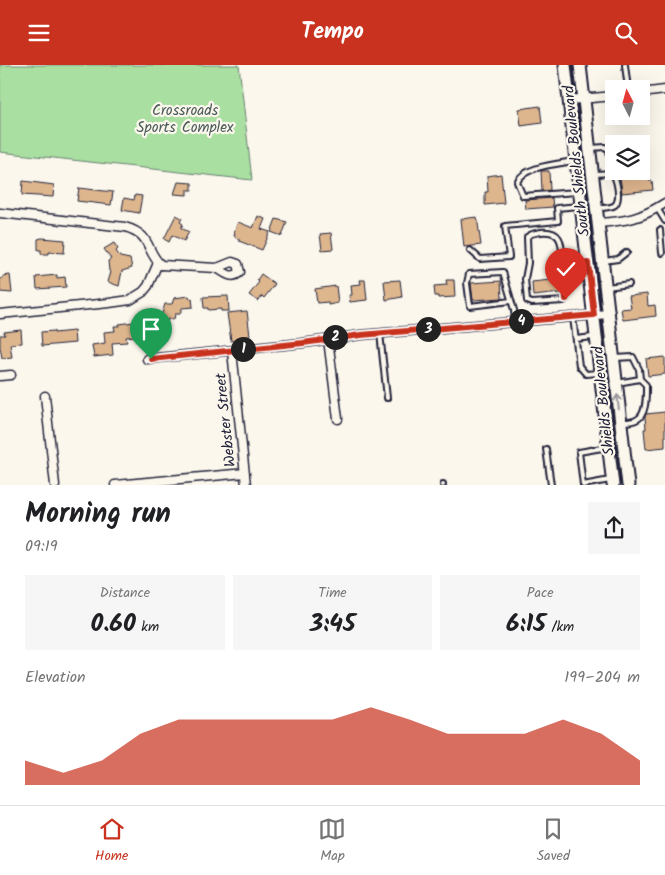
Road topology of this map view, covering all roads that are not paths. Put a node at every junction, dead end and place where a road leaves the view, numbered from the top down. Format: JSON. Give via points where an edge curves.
{"nodes":[{"id":1,"x":565,"y":65,"type":"edge"},
{"id":2,"x":580,"y":65,"type":"edge"},
{"id":3,"x":625,"y":65,"type":"edge"},
{"id":4,"x":627,"y":80,"type":"edge"},
{"id":5,"x":665,"y":90,"type":"edge"},
{"id":6,"x":650,"y":92,"type":"edge"},
{"id":7,"x":605,"y":96,"type":"edge"},
{"id":8,"x":584,"y":99,"type":"junction"},
{"id":9,"x":569,"y":101,"type":"junction"},
{"id":10,"x":605,"y":147,"type":"edge"},
{"id":11,"x":590,"y":148,"type":"junction"},
{"id":12,"x":576,"y":160,"type":"junction"},
{"id":13,"x":605,"y":173,"type":"edge"},
{"id":14,"x":592,"y":174,"type":"junction"},
{"id":15,"x":615,"y":180,"type":"edge"},
{"id":16,"x":580,"y":191,"type":"junction"},
{"id":17,"x":665,"y":203,"type":"edge"},
{"id":18,"x":581,"y":205,"type":"junction"},
{"id":19,"x":657,"y":208,"type":"junction"},
{"id":20,"x":596,"y":209,"type":"junction"},
{"id":21,"x":0,"y":213,"type":"edge"},
{"id":22,"x":665,"y":221,"type":"edge"},
{"id":23,"x":598,"y":223,"type":"junction"},
{"id":24,"x":660,"y":230,"type":"dead end"},
{"id":25,"x":470,"y":250,"type":"dead end"},
{"id":26,"x":627,"y":252,"type":"dead end"},
{"id":27,"x":662,"y":253,"type":"dead end"},
{"id":28,"x":602,"y":261,"type":"junction"},
{"id":29,"x":158,"y":263,"type":"junction"},
{"id":30,"x":588,"y":263,"type":"junction"},
{"id":31,"x":564,"y":265,"type":"junction"},
{"id":32,"x":217,"y":268,"type":"dead end"},
{"id":33,"x":629,"y":284,"type":"dead end"},
{"id":34,"x":605,"y":287,"type":"junction"},
{"id":35,"x":512,"y":301,"type":"junction"},
{"id":36,"x":0,"y":314,"type":"edge"},
{"id":37,"x":608,"y":314,"type":"junction"},
{"id":38,"x":594,"y":315,"type":"junction"},
{"id":39,"x":573,"y":317,"type":"junction"},
{"id":40,"x":515,"y":321,"type":"junction"},
{"id":41,"x":380,"y":333,"type":"junction"},
{"id":42,"x":596,"y":337,"type":"junction"},
{"id":43,"x":328,"y":339,"type":"junction"},
{"id":44,"x":576,"y":339,"type":"junction"},
{"id":45,"x":232,"y":351,"type":"junction"},
{"id":46,"x":613,"y":358,"type":"junction"},
{"id":47,"x":147,"y":359,"type":"dead end"},
{"id":48,"x":600,"y":373,"type":"junction"},
{"id":49,"x":0,"y":375,"type":"edge"},
{"id":50,"x":11,"y":375,"type":"dead end"},
{"id":51,"x":640,"y":379,"type":"junction"},
{"id":52,"x":616,"y":383,"type":"junction"},
{"id":53,"x":45,"y":396,"type":"dead end"},
{"id":54,"x":387,"y":398,"type":"dead end"},
{"id":55,"x":338,"y":419,"type":"dead end"},
{"id":56,"x":621,"y":423,"type":"junction"},
{"id":57,"x":609,"y":447,"type":"junction"},
{"id":58,"x":546,"y":449,"type":"dead end"},
{"id":59,"x":245,"y":473,"type":"junction"},
{"id":60,"x":613,"y":482,"type":"edge"},
{"id":61,"x":55,"y":485,"type":"edge"},
{"id":62,"x":115,"y":485,"type":"edge"},
{"id":63,"x":246,"y":485,"type":"edge"},
{"id":64,"x":551,"y":485,"type":"edge"},
{"id":65,"x":583,"y":485,"type":"edge"},
{"id":66,"x":628,"y":485,"type":"edge"}],
"edges":[{"from":1,"to":9,"type":"main road","name":"South Shields Boulevard"},
{"from":2,"to":8,"type":"main road","name":"South Shields Boulevard"},
{"from":3,"to":4,"type":"lane"},
{"from":5,"to":6,"type":"street"},
{"from":7,"to":8,"type":"street"},
{"from":8,"to":9,"type":"street"},
{"from":8,"to":11,"type":"main road","name":"South Shields Boulevard"},
{"from":9,"to":12,"type":"main road","name":"South Shields Boulevard"},
{"from":10,"to":11,"type":"lane"},
{"from":11,"to":14,"type":"main road","name":"South Shields Boulevard"},
{"from":12,"to":16,"type":"main road","name":"South Shields Boulevard"},
{"from":12,"to":16,"type":"lane","via":[[529,170],[518,182],[522,196]]},
{"from":13,"to":14,"type":"lane"},
{"from":14,"to":20,"type":"main road","name":"South Shields Boulevard"},
{"from":15,"to":20,"type":"lane","via":[[616,204]]},
{"from":16,"to":18,"type":"main road","name":"South Shields Boulevard"},
{"from":17,"to":19,"type":"street"},
{"from":18,"to":25,"type":"lane","via":[[558,208],[558,221],[505,226],[509,257],[480,259]]},
{"from":18,"to":30,"type":"main road","name":"South Shields Boulevard"},
{"from":19,"to":22,"type":"lane"},
{"from":19,"to":23,"type":"street","via":[[631,220]]},
{"from":20,"to":23,"type":"main road","name":"South Shields Boulevard"},
{"from":21,"to":29,"type":"street","via":[[131,229],[146,239]]},
{"from":23,"to":28,"type":"main road","name":"South Shields Boulevard"},
{"from":24,"to":27,"type":"lane"},
{"from":26,"to":28,"type":"lane","via":[[618,259]]},
{"from":28,"to":34,"type":"main road","name":"South Shields Boulevard"},
{"from":29,"to":32,"type":"street"},
{"from":29,"to":36,"type":"street","via":[[148,286],[130,299]]},
{"from":30,"to":31,"type":"lane"},
{"from":30,"to":38,"type":"main road","name":"South Shields Boulevard"},
{"from":31,"to":31,"type":"lane","via":[[561,240],[557,234],[531,233],[527,237],[527,301],[564,301]]},
{"from":33,"to":34,"type":"lane"},
{"from":34,"to":37,"type":"main road","name":"South Shields Boulevard"},
{"from":35,"to":35,"type":"lane","via":[[503,272],[469,274],[470,306]]},
{"from":35,"to":40,"type":"lane"},
{"from":37,"to":38,"type":"street"},
{"from":37,"to":46,"type":"main road","name":"Shields Boulevard"},
{"from":38,"to":39,"type":"street"},
{"from":38,"to":42,"type":"main road","name":"Shields Boulevard"},
{"from":39,"to":40,"type":"street"},
{"from":39,"to":44,"type":"lane"},
{"from":40,"to":41,"type":"street"},
{"from":41,"to":43,"type":"street"},
{"from":41,"to":54,"type":"lane"},
{"from":42,"to":44,"type":"lane"},
{"from":42,"to":48,"type":"main road","name":"Shields Boulevard"},
{"from":43,"to":45,"type":"street"},
{"from":43,"to":55,"type":"street"},
{"from":44,"to":48,"type":"lane","via":[[579,366],[586,374]]},
{"from":45,"to":47,"type":"street"},
{"from":45,"to":59,"type":"street","name":"Webster Street"},
{"from":46,"to":51,"type":"lane","via":[[633,357]]},
{"from":46,"to":52,"type":"main road","name":"Shields Boulevard"},
{"from":48,"to":57,"type":"main road","name":"Shields Boulevard"},
{"from":49,"to":50,"type":"street"},
{"from":51,"to":52,"type":"lane"},
{"from":51,"to":56,"type":"lane","via":[[646,385],[641,416]]},
{"from":56,"to":52,"type":"main road","name":"Shields Boulevard","one_way":true},
{"from":53,"to":61,"type":"street"},
{"from":56,"to":66,"type":"main road","name":"Shields Boulevard"},
{"from":57,"to":60,"type":"main road","name":"Shields Boulevard"},
{"from":57,"to":65,"type":"lane","via":[[579,452]]},
{"from":58,"to":64,"type":"lane"},
{"from":59,"to":62,"type":"street"},
{"from":59,"to":63,"type":"street","name":"Webster Street"},
{"from":60,"to":65,"type":"lane"}]}
